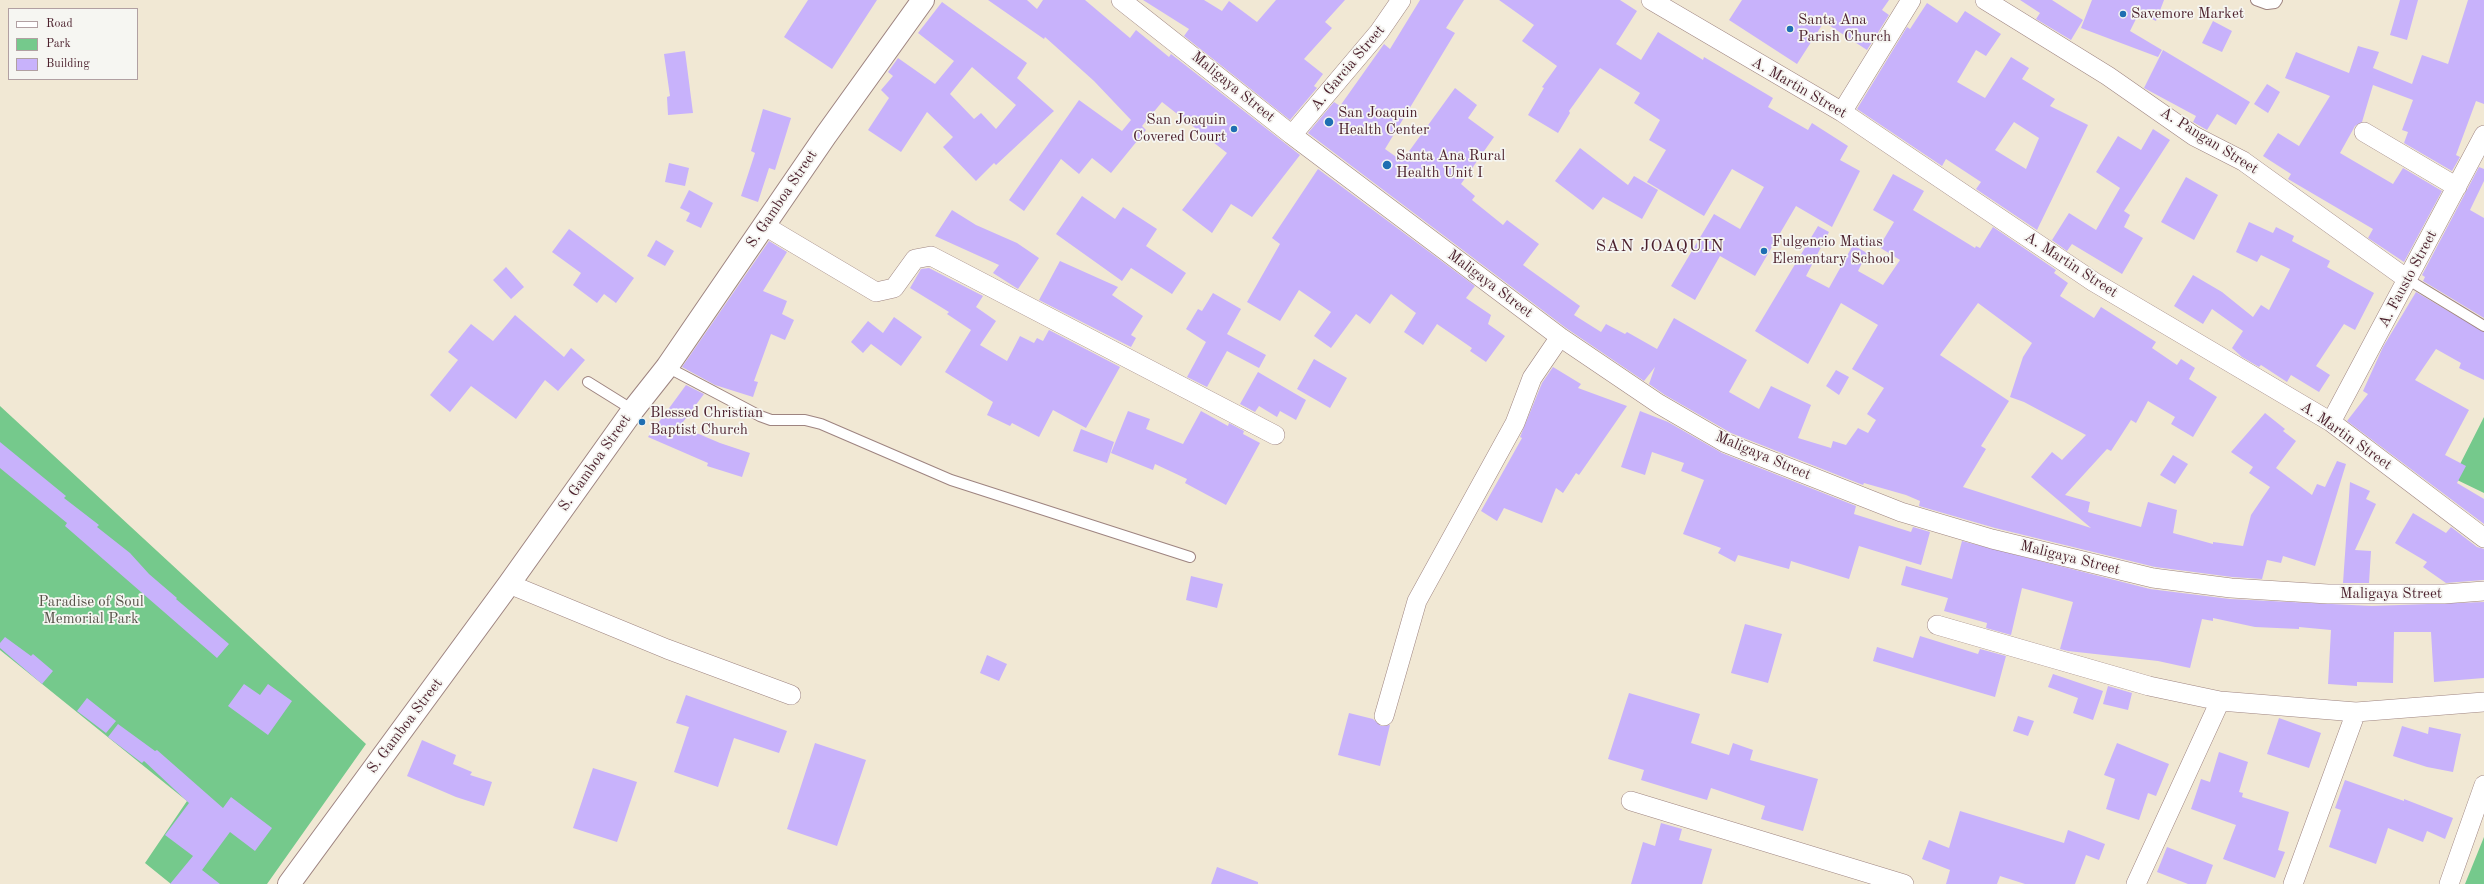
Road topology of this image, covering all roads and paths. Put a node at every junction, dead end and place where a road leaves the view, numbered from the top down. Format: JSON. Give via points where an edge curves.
{"nodes":[{"id":1,"x":923,"y":0,"type":"edge"},
{"id":2,"x":1121,"y":0,"type":"edge"},
{"id":3,"x":1402,"y":0,"type":"edge"},
{"id":4,"x":1651,"y":0,"type":"edge"},
{"id":5,"x":1911,"y":0,"type":"edge"},
{"id":6,"x":1985,"y":0,"type":"edge"},
{"id":7,"x":2256,"y":0,"type":"edge"},
{"id":8,"x":2277,"y":0,"type":"edge"},
{"id":9,"x":1842,"y":112,"type":"junction"},
{"id":10,"x":2364,"y":132,"type":"dead end"},
{"id":11,"x":1292,"y":135,"type":"junction"},
{"id":12,"x":2484,"y":135,"type":"edge"},
{"id":13,"x":2457,"y":187,"type":"junction"},
{"id":14,"x":765,"y":226,"type":"junction"},
{"id":15,"x":2408,"y":279,"type":"junction"},
{"id":16,"x":2484,"y":326,"type":"edge"},
{"id":17,"x":1560,"y":337,"type":"junction"},
{"id":18,"x":667,"y":367,"type":"junction"},
{"id":19,"x":588,"y":382,"type":"dead end"},
{"id":20,"x":633,"y":410,"type":"junction"},
{"id":21,"x":2331,"y":422,"type":"junction"},
{"id":22,"x":1275,"y":435,"type":"dead end"},
{"id":23,"x":2484,"y":538,"type":"edge"},
{"id":24,"x":1190,"y":557,"type":"dead end"},
{"id":25,"x":509,"y":584,"type":"junction"},
{"id":26,"x":2484,"y":591,"type":"edge"},
{"id":27,"x":1937,"y":625,"type":"dead end"},
{"id":28,"x":792,"y":695,"type":"dead end"},
{"id":29,"x":2220,"y":701,"type":"junction"},
{"id":30,"x":2484,"y":702,"type":"edge"},
{"id":31,"x":2356,"y":712,"type":"junction"},
{"id":32,"x":1384,"y":716,"type":"dead end"},
{"id":33,"x":2484,"y":785,"type":"edge"},
{"id":34,"x":1631,"y":801,"type":"dead end"},
{"id":35,"x":289,"y":884,"type":"edge"},
{"id":36,"x":1904,"y":884,"type":"edge"},
{"id":37,"x":2136,"y":884,"type":"edge"},
{"id":38,"x":2293,"y":884,"type":"edge"},
{"id":39,"x":2449,"y":884,"type":"edge"}],
"edges":[{"from":1,"to":14,"type":"main road","name":"S. Gamboa Street","via":[[826,135]]},
{"from":2,"to":11,"type":"street","name":"Maligaya Street"},
{"from":3,"to":11,"type":"street","name":"A. Garcia Street"},
{"from":4,"to":9,"type":"street","name":"A. Martin Street"},
{"from":5,"to":9,"type":"street"},
{"from":6,"to":15,"type":"street","name":"A. Pangan Street","via":[[2108,76],[2194,136],[2243,161]]},
{"from":7,"to":8,"type":"lane","via":[[2267,4],[2275,4]]},
{"from":9,"to":21,"type":"street","name":"A. Martin Street","via":[[2094,282]]},
{"from":10,"to":13,"type":"street"},
{"from":11,"to":17,"type":"street","name":"Maligaya Street"},
{"from":12,"to":13,"type":"street","name":"A. Fausto Street"},
{"from":13,"to":15,"type":"street","name":"A. Fausto Street"},
{"from":14,"to":18,"type":"main road","name":"S. Gamboa Street"},
{"from":14,"to":22,"type":"street","via":[[876,292],[894,288],[915,259],[931,256]]},
{"from":15,"to":16,"type":"lane"},
{"from":15,"to":21,"type":"street","name":"A. Fausto Street"},
{"from":17,"to":26,"type":"street","name":"Maligaya Street","via":[[1659,404],[1726,443],[1901,512],[1992,539],[2153,578],[2231,588],[2328,594],[2444,594]]},
{"from":17,"to":32,"type":"street","via":[[1532,378],[1515,423],[1417,601]]},
{"from":18,"to":20,"type":"main road","name":"S. Gamboa Street"},
{"from":18,"to":24,"type":"lane","via":[[771,420],[806,420],[820,424],[951,480]]},
{"from":19,"to":20,"type":"lane"},
{"from":20,"to":25,"type":"main road","name":"S. Gamboa Street"},
{"from":21,"to":23,"type":"street","name":"A. Martin Street"},
{"from":25,"to":28,"type":"street","via":[[667,649]]},
{"from":25,"to":35,"type":"main road","name":"S. Gamboa Street"},
{"from":27,"to":29,"type":"street","via":[[2149,686]]},
{"from":29,"to":31,"type":"street"},
{"from":29,"to":37,"type":"street"},
{"from":30,"to":31,"type":"street"},
{"from":31,"to":38,"type":"street"},
{"from":33,"to":39,"type":"street"},
{"from":34,"to":36,"type":"street"}]}
